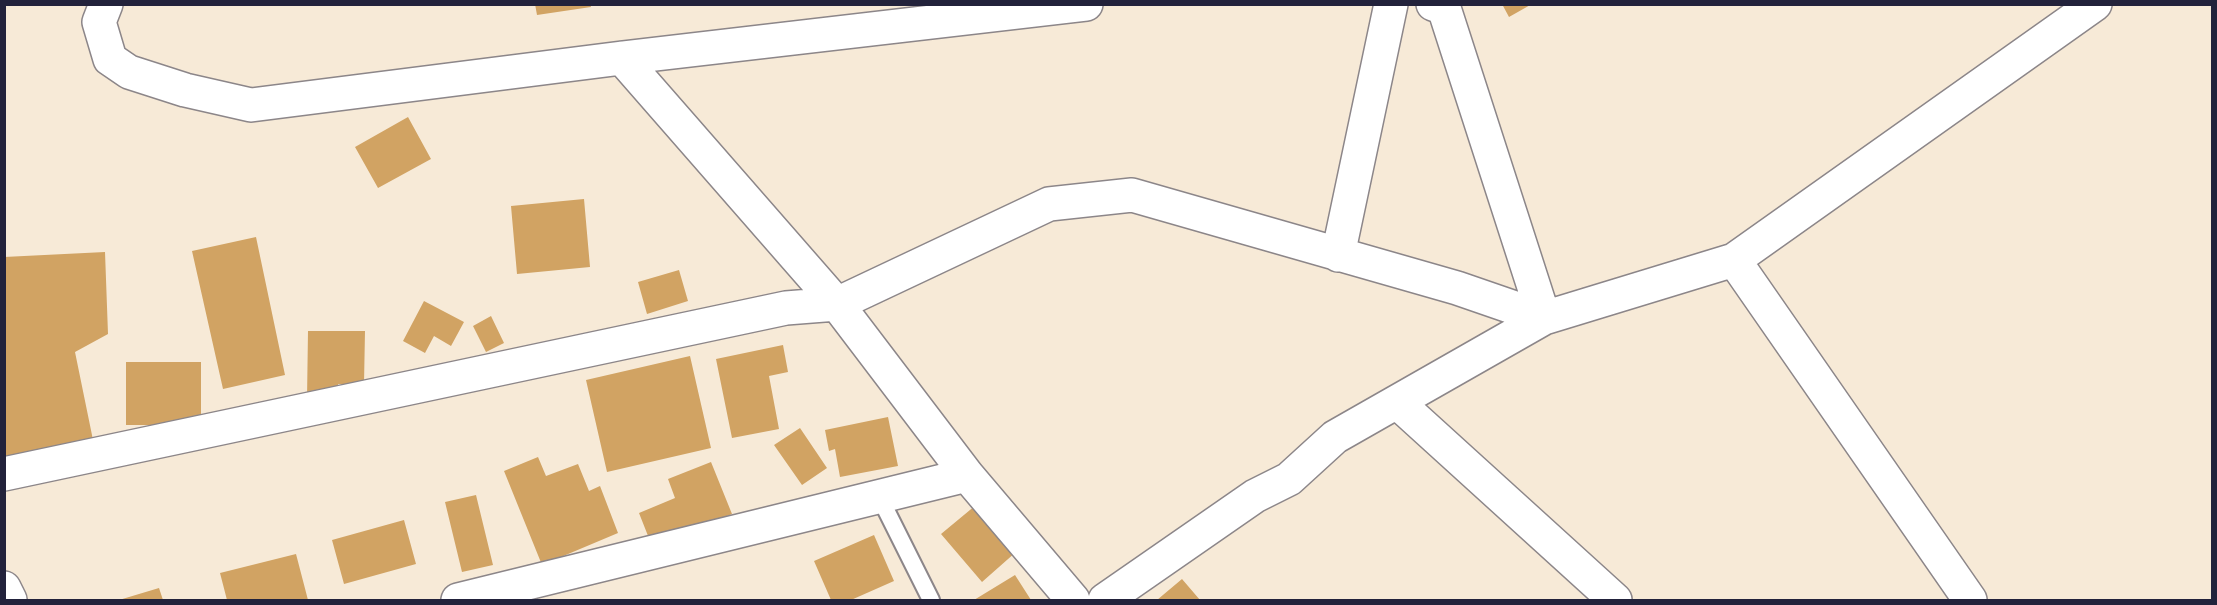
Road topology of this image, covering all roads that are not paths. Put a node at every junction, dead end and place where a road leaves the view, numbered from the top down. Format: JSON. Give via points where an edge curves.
{"nodes":[{"id":1,"x":106,"y":4,"type":"edge"},
{"id":2,"x":1086,"y":4,"type":"edge"},
{"id":3,"x":1391,"y":4,"type":"edge"},
{"id":4,"x":1433,"y":4,"type":"edge"},
{"id":5,"x":2095,"y":4,"type":"edge"},
{"id":6,"x":622,"y":58,"type":"junction"},
{"id":7,"x":1338,"y":255,"type":"junction"},
{"id":8,"x":1734,"y":260,"type":"junction"},
{"id":9,"x":837,"y":304,"type":"junction"},
{"id":10,"x":1544,"y":318,"type":"junction"},
{"id":11,"x":1397,"y":402,"type":"junction"},
{"id":12,"x":4,"y":474,"type":"edge"},
{"id":13,"x":967,"y":475,"type":"junction"},
{"id":14,"x":879,"y":496,"type":"junction"},
{"id":15,"x":4,"y":588,"type":"edge"},
{"id":16,"x":10,"y":600,"type":"edge"},
{"id":17,"x":458,"y":600,"type":"edge"},
{"id":18,"x":931,"y":600,"type":"edge"},
{"id":19,"x":1073,"y":600,"type":"edge"},
{"id":20,"x":1105,"y":600,"type":"edge"},
{"id":21,"x":1615,"y":600,"type":"edge"},
{"id":22,"x":1970,"y":600,"type":"edge"}],
"edges":[{"from":1,"to":6,"type":"street","via":[[99,22],[110,59],[129,72],[251,105]]},
{"from":2,"to":6,"type":"street"},
{"from":3,"to":7,"type":"street"},
{"from":4,"to":10,"type":"street","via":[[1444,8]]},
{"from":5,"to":8,"type":"street"},
{"from":6,"to":9,"type":"street"},
{"from":7,"to":9,"type":"street","via":[[1132,195],[1050,204]]},
{"from":7,"to":10,"type":"street","via":[[1457,288]]},
{"from":8,"to":10,"type":"street"},
{"from":8,"to":22,"type":"street"},
{"from":9,"to":12,"type":"street","via":[[786,308]]},
{"from":9,"to":13,"type":"street"},
{"from":10,"to":11,"type":"street"},
{"from":11,"to":20,"type":"street","via":[[1335,437],[1289,479],[1255,496]]},
{"from":11,"to":21,"type":"street"},
{"from":13,"to":14,"type":"street"},
{"from":13,"to":19,"type":"street"},
{"from":14,"to":17,"type":"street"},
{"from":14,"to":18,"type":"lane"},
{"from":15,"to":16,"type":"street"}]}
